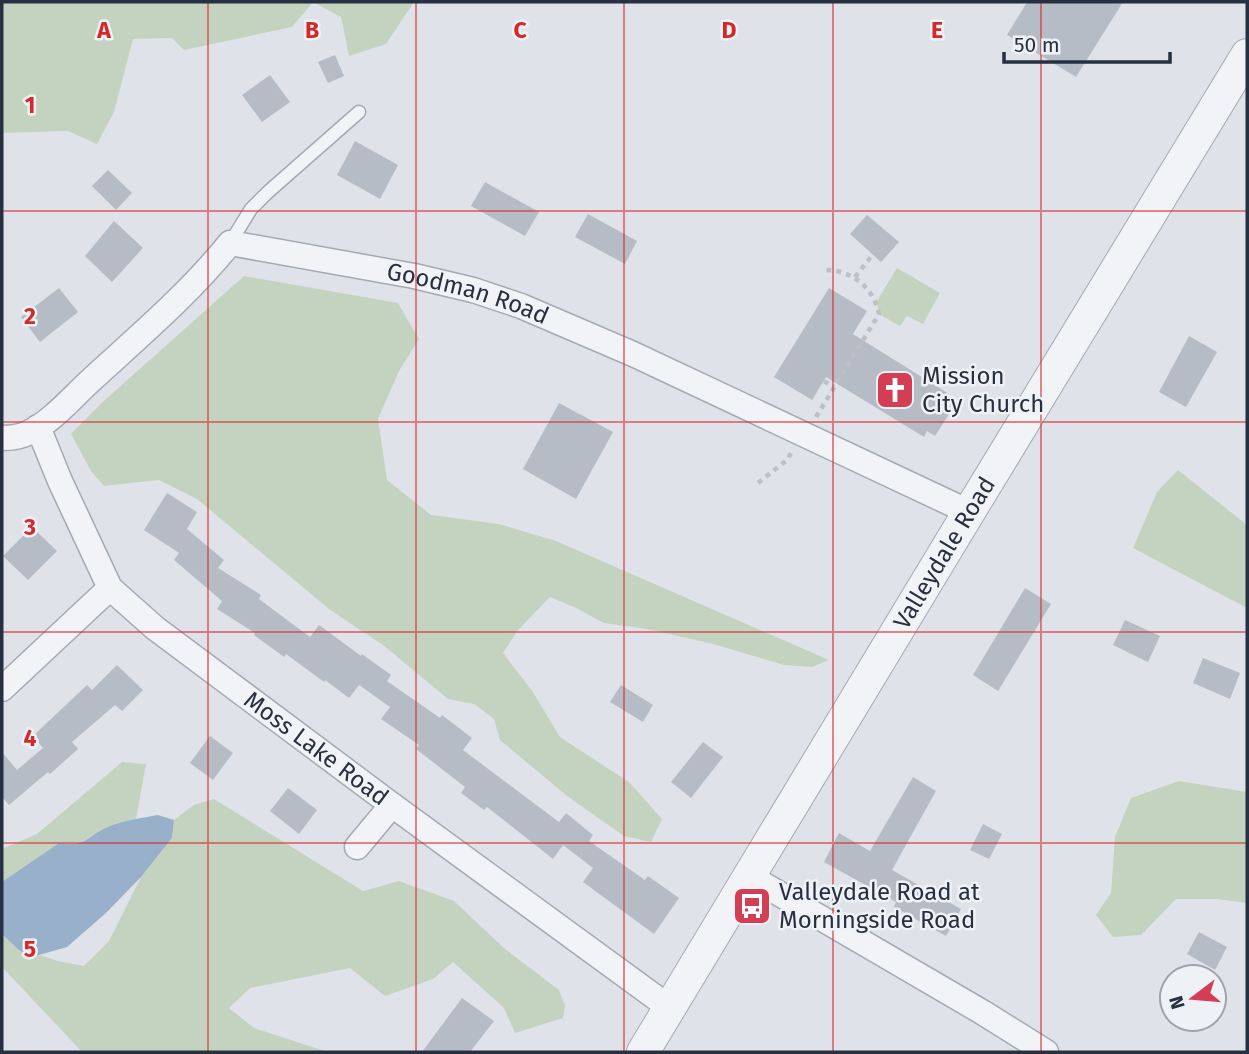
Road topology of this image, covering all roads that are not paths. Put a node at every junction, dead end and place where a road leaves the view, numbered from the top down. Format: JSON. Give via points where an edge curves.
{"nodes":[{"id":1,"x":1247,"y":55,"type":"edge"},
{"id":2,"x":359,"y":112,"type":"dead end"},
{"id":3,"x":230,"y":243,"type":"junction"},
{"id":4,"x":38,"y":427,"type":"junction"},
{"id":5,"x":2,"y":438,"type":"edge"},
{"id":6,"x":969,"y":512,"type":"junction"},
{"id":7,"x":110,"y":588,"type":"junction"},
{"id":8,"x":2,"y":690,"type":"edge"},
{"id":9,"x":392,"y":805,"type":"junction"},
{"id":10,"x":358,"y":847,"type":"dead end"},
{"id":11,"x":750,"y":876,"type":"junction"},
{"id":12,"x":670,"y":1008,"type":"junction"},
{"id":13,"x":643,"y":1052,"type":"edge"},
{"id":14,"x":1046,"y":1052,"type":"edge"}],
"edges":[{"from":1,"to":6,"type":"street","name":"Valleydale Road"},
{"from":2,"to":3,"type":"lane","via":[[251,209]]},
{"from":3,"to":4,"type":"street","via":[[161,316]]},
{"from":3,"to":6,"type":"street","name":"Goodman Road","via":[[414,276],[521,306]]},
{"from":4,"to":5,"type":"street"},
{"from":4,"to":7,"type":"street","name":"Moss Lake Road"},
{"from":6,"to":11,"type":"street","name":"Valleydale Road"},
{"from":7,"to":8,"type":"street"},
{"from":7,"to":9,"type":"street","name":"Moss Lake Road","via":[[155,628]]},
{"from":9,"to":10,"type":"street"},
{"from":9,"to":12,"type":"street","name":"Moss Lake Road"},
{"from":11,"to":12,"type":"street","name":"Valleydale Road"},
{"from":11,"to":14,"type":"street"},
{"from":12,"to":13,"type":"street","name":"Valleydale Road"}]}
